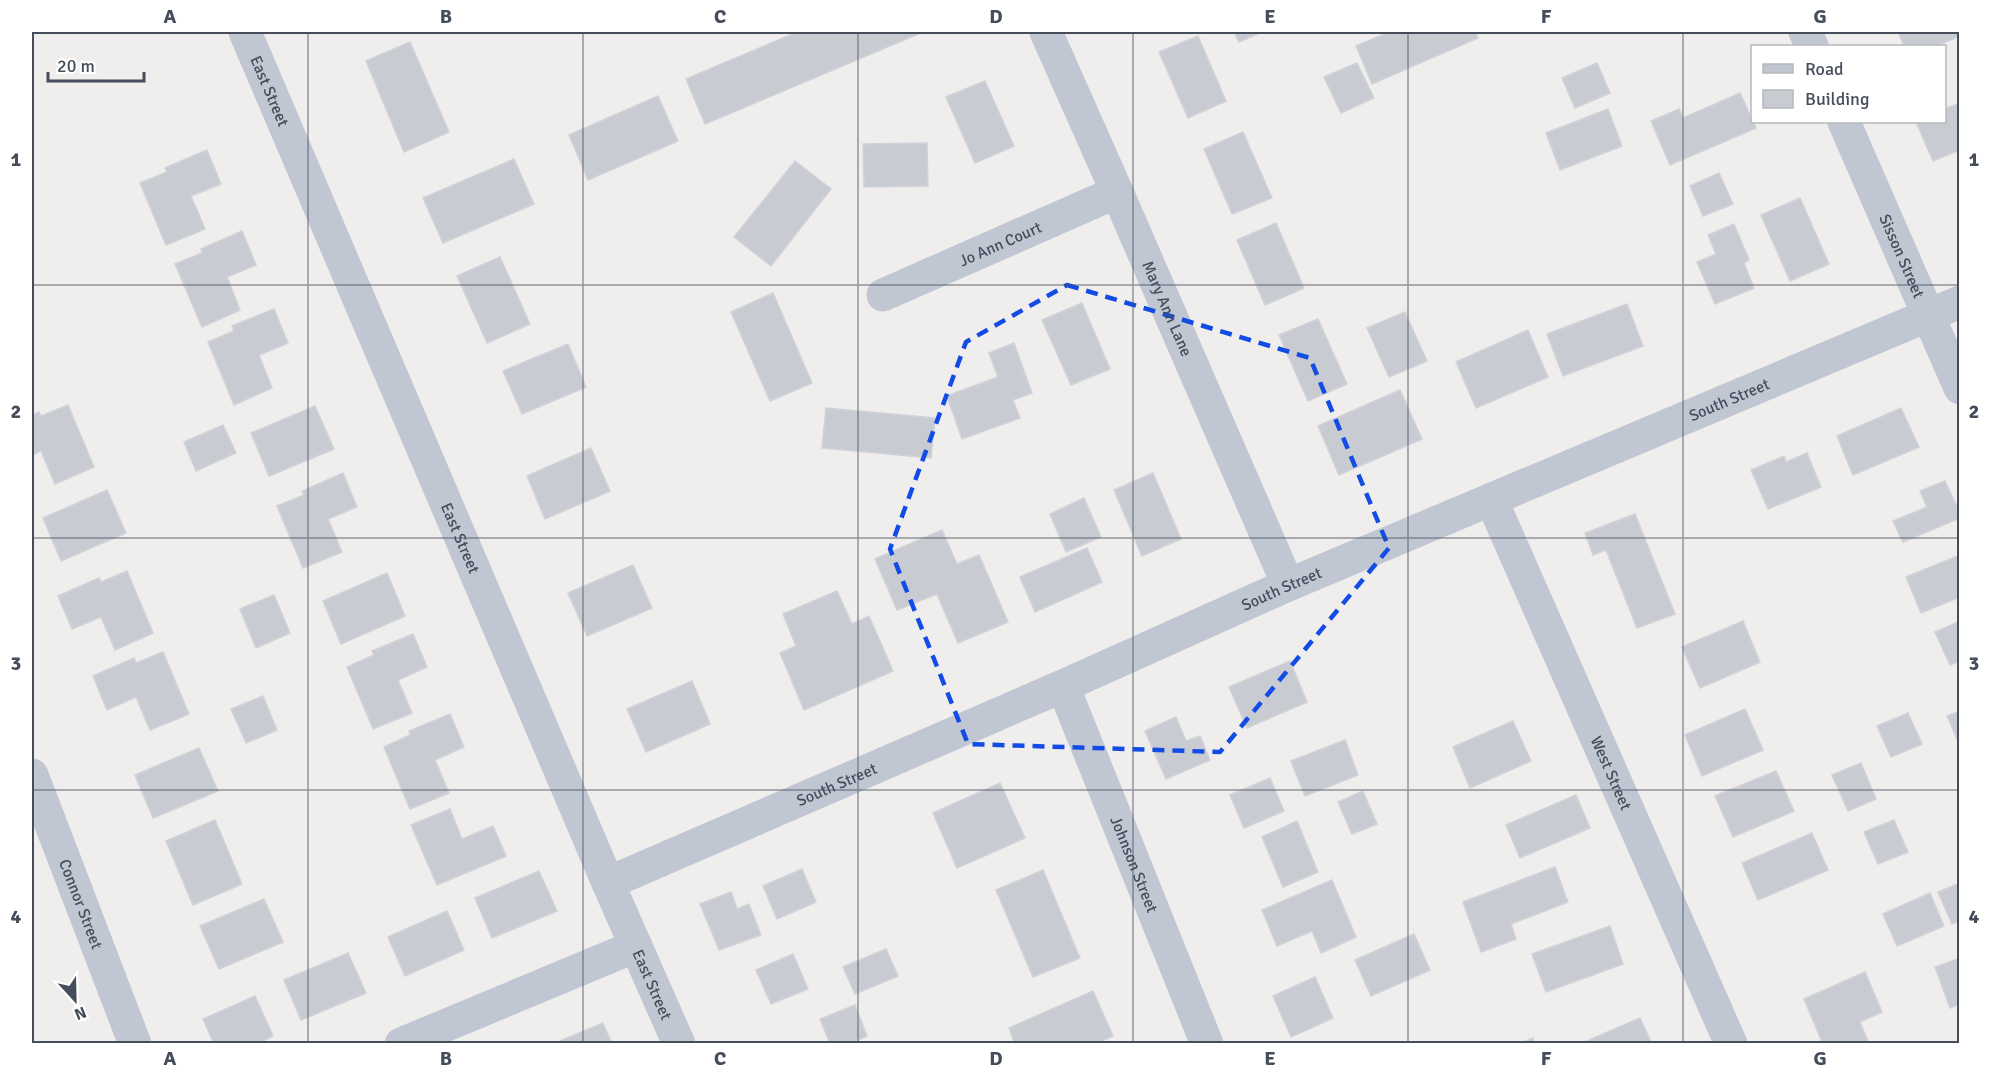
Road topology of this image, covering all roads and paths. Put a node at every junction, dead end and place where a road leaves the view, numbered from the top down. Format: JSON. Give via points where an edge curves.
{"nodes":[{"id":1,"x":245,"y":32,"type":"edge"},
{"id":2,"x":1046,"y":32,"type":"edge"},
{"id":3,"x":1844,"y":123,"type":"edge"},
{"id":4,"x":1117,"y":192,"type":"junction"},
{"id":5,"x":883,"y":296,"type":"dead end"},
{"id":6,"x":1959,"y":302,"type":"edge"},
{"id":7,"x":1928,"y":315,"type":"junction"},
{"id":8,"x":1959,"y":388,"type":"edge"},
{"id":9,"x":1492,"y":501,"type":"junction"},
{"id":10,"x":1288,"y":585,"type":"junction"},
{"id":11,"x":1063,"y":686,"type":"junction"},
{"id":12,"x":32,"y":775,"type":"edge"},
{"id":13,"x":608,"y":883,"type":"junction"},
{"id":14,"x":636,"y":946,"type":"junction"},
{"id":15,"x":123,"y":1040,"type":"edge"},
{"id":16,"x":401,"y":1044,"type":"edge"},
{"id":17,"x":679,"y":1044,"type":"edge"},
{"id":18,"x":1207,"y":1044,"type":"edge"},
{"id":19,"x":1731,"y":1044,"type":"edge"}],
"edges":[{"from":1,"to":13,"type":"street","name":"East Street"},
{"from":2,"to":4,"type":"street","name":"Mary Ann Lane"},
{"from":3,"to":7,"type":"street","name":"Sisson Street"},
{"from":4,"to":5,"type":"street","name":"Jo Ann Court"},
{"from":4,"to":10,"type":"street","name":"Mary Ann Lane"},
{"from":6,"to":7,"type":"street","name":"South Street"},
{"from":7,"to":8,"type":"street","name":"Sisson Street"},
{"from":7,"to":9,"type":"street","name":"South Street"},
{"from":9,"to":10,"type":"street","name":"South Street"},
{"from":9,"to":19,"type":"street","name":"West Street"},
{"from":10,"to":11,"type":"street","name":"South Street"},
{"from":11,"to":13,"type":"street","name":"South Street"},
{"from":11,"to":18,"type":"street","name":"Johnson Street"},
{"from":12,"to":15,"type":"street","name":"Connor Street"},
{"from":13,"to":14,"type":"street","name":"East Street"},
{"from":14,"to":16,"type":"street"},
{"from":14,"to":17,"type":"street","name":"East Street"}]}
